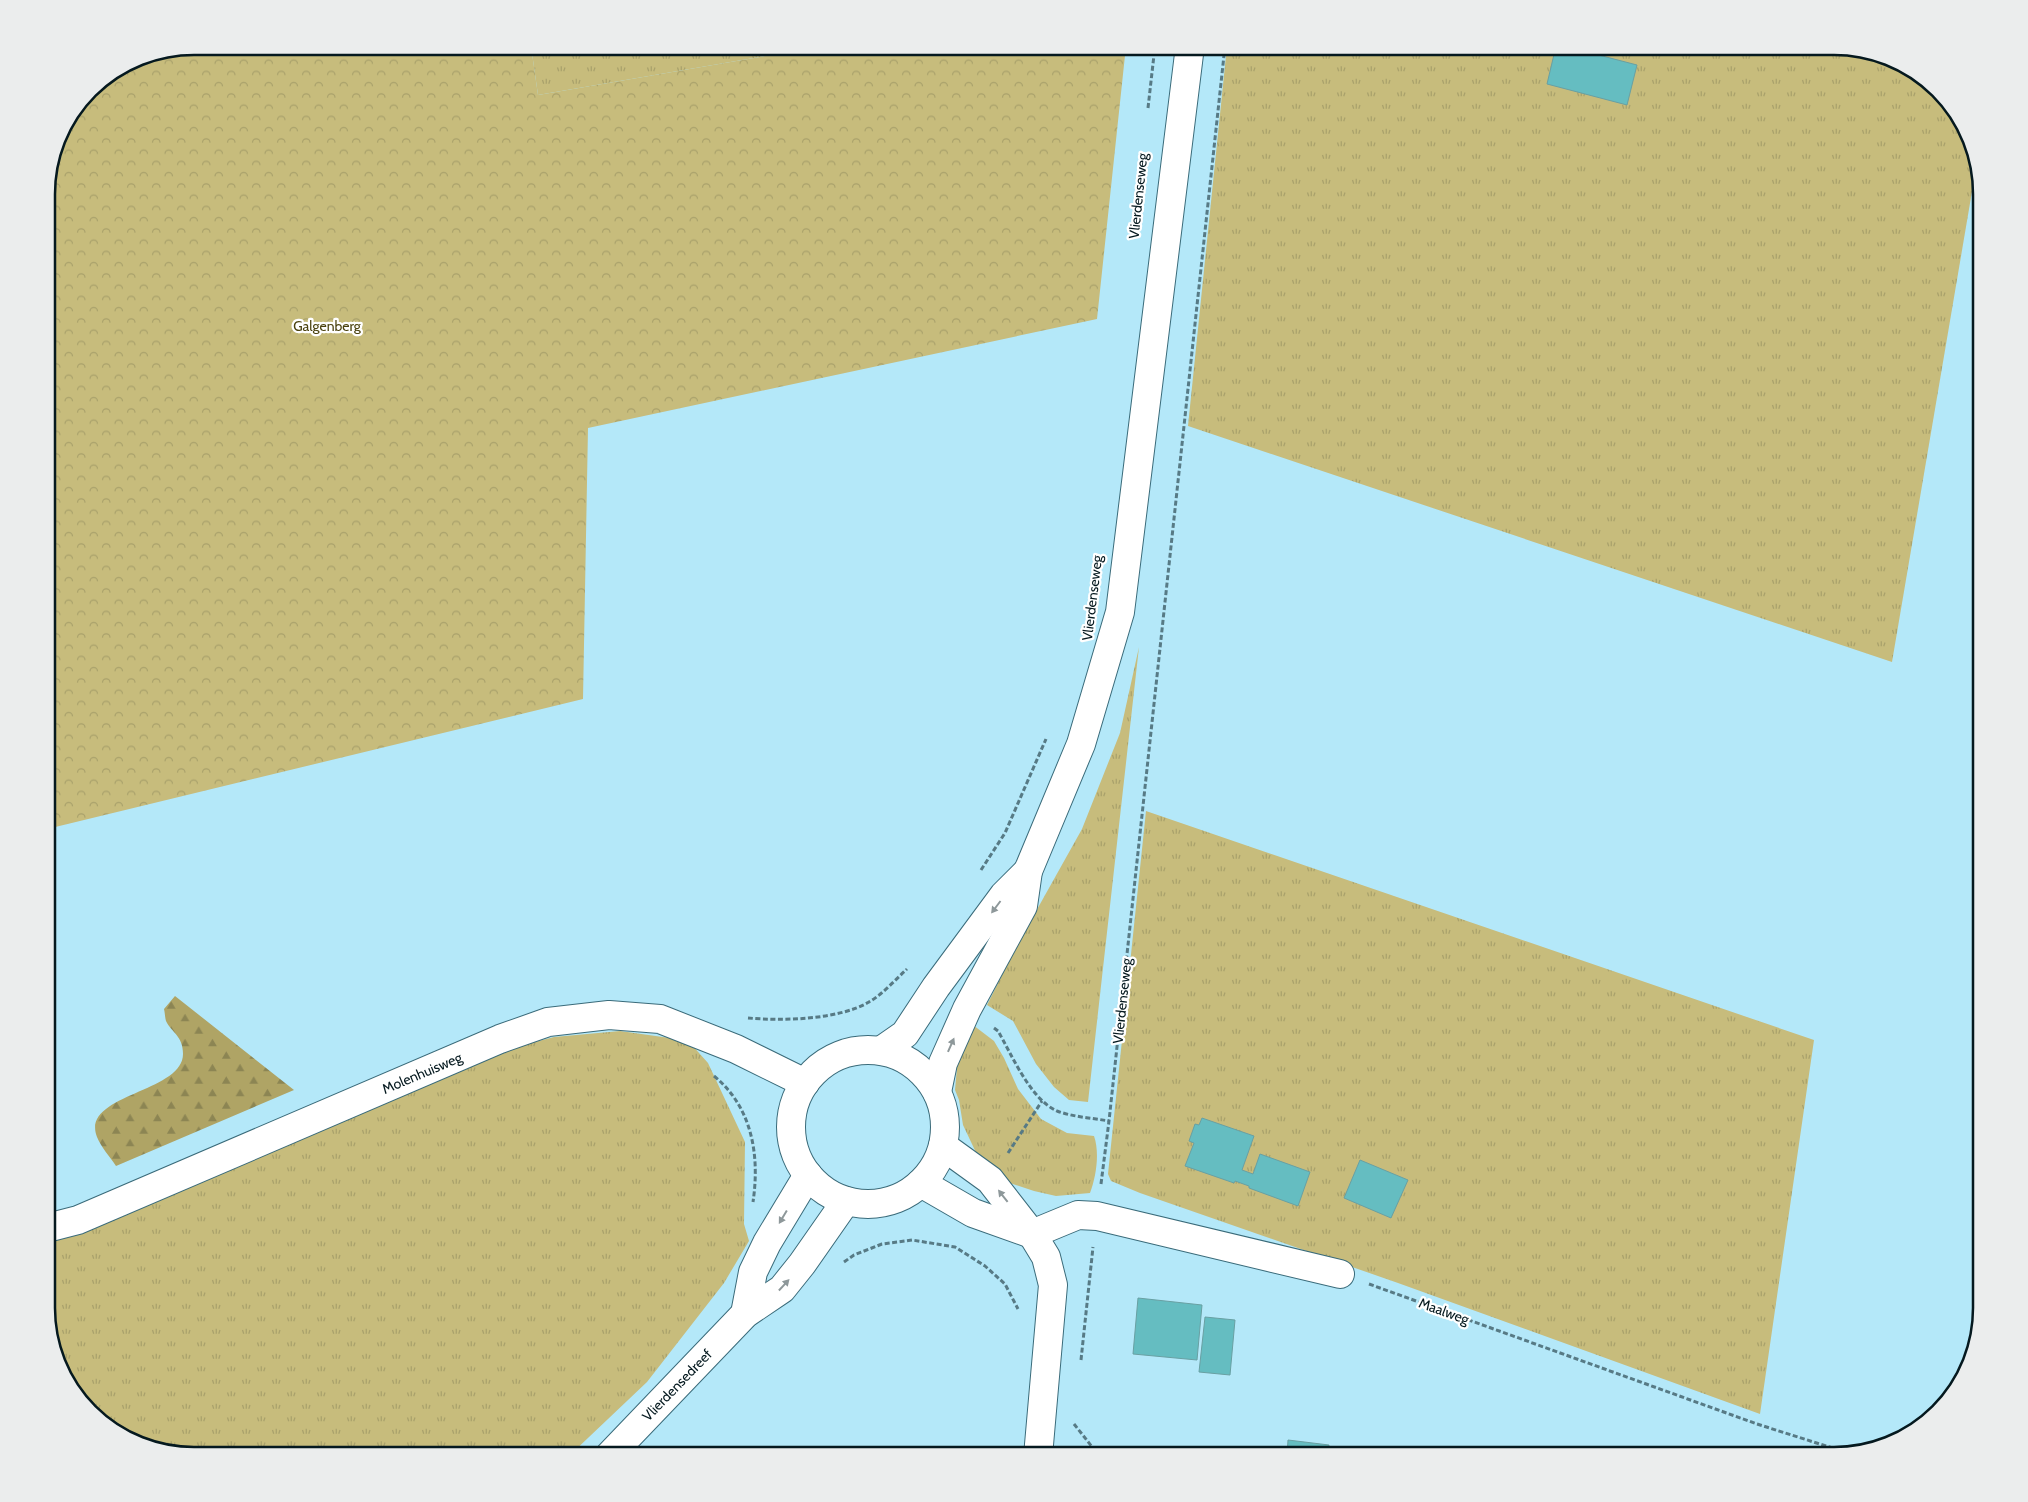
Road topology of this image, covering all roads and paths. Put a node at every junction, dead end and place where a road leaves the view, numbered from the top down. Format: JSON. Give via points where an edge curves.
{"nodes":[{"id":1,"x":1153,"y":55,"type":"edge"},
{"id":2,"x":1189,"y":55,"type":"edge"},
{"id":3,"x":1224,"y":55,"type":"edge"},
{"id":4,"x":1147,"y":115,"type":"dead end"},
{"id":5,"x":1048,"y":733,"type":"dead end"},
{"id":6,"x":1028,"y":871,"type":"junction"},
{"id":7,"x":980,"y":872,"type":"dead end"},
{"id":8,"x":912,"y":964,"type":"dead end"},
{"id":9,"x":756,"y":1018,"type":"dead end"},
{"id":10,"x":882,"y":1050,"type":"junction"},
{"id":11,"x":805,"y":1083,"type":"junction"},
{"id":12,"x":937,"y":1092,"type":"junction"},
{"id":13,"x":1042,"y":1101,"type":"dead end"},
{"id":14,"x":1109,"y":1121,"type":"junction"},
{"id":15,"x":943,"y":1146,"type":"junction"},
{"id":16,"x":808,"y":1175,"type":"junction"},
{"id":17,"x":921,"y":1183,"type":"junction"},
{"id":18,"x":846,"y":1201,"type":"junction"},
{"id":19,"x":1097,"y":1216,"type":"junction"},
{"id":20,"x":55,"y":1226,"type":"edge"},
{"id":21,"x":1032,"y":1234,"type":"junction"},
{"id":22,"x":955,"y":1247,"type":"dead end"},
{"id":23,"x":1340,"y":1274,"type":"joint"},
{"id":24,"x":745,"y":1314,"type":"junction"},
{"id":25,"x":1021,"y":1318,"type":"dead end"},
{"id":26,"x":1080,"y":1365,"type":"dead end"},
{"id":27,"x":1075,"y":1414,"type":"dead end"},
{"id":28,"x":618,"y":1447,"type":"edge"},
{"id":29,"x":1039,"y":1447,"type":"edge"},
{"id":30,"x":1092,"y":1447,"type":"edge"},
{"id":31,"x":1832,"y":1447,"type":"edge"}],
"edges":[{"from":1,"to":4,"type":"path"},
{"from":2,"to":6,"type":"main road","name":"Vlierdenseweg","via":[[1120,612],[1081,744]]},
{"from":3,"to":14,"type":"path","name":"Vlierdenseweg"},
{"from":5,"to":7,"type":"path","via":[[1005,833]]},
{"from":6,"to":10,"type":"main road","name":"Vlierdenseweg","one_way":true,"via":[[1004,895],[904,1034]]},
{"from":12,"to":6,"type":"main road","name":"Vlierdenseweg","one_way":true,"via":[[943,1063],[967,1009],[1022,906]]},
{"from":8,"to":9,"type":"path","via":[[876,998],[858,1008],[808,1017]]},
{"from":10,"to":11,"type":"main road","via":[[843,1054],[821,1065]]},
{"from":10,"to":12,"type":"main road","via":[[913,1064]]},
{"from":11,"to":16,"type":"main road","via":[[796,1098],[791,1130],[793,1147]]},
{"from":11,"to":20,"type":"main road","name":"Molenhuisweg","via":[[736,1049],[660,1019],[609,1015],[548,1022],[500,1039],[78,1220]]},
{"from":12,"to":15,"type":"main road","via":[[945,1124]]},
{"from":13,"to":14,"type":"path","via":[[1056,1110]]},
{"from":14,"to":19,"type":"path","name":"Vlierdenseweg"},
{"from":15,"to":17,"type":"main road","via":[[936,1164]]},
{"from":21,"to":15,"type":"main road","one_way":true,"via":[[990,1180]]},
{"from":16,"to":18,"type":"main road","via":[[827,1192]]},
{"from":16,"to":24,"type":"main road","one_way":true,"via":[[752,1272]]},
{"from":17,"to":18,"type":"main road","via":[[900,1197],[875,1204]]},
{"from":17,"to":21,"type":"main road","via":[[974,1213]]},
{"from":24,"to":18,"type":"main road","name":"Vlierdensedreef","one_way":true,"via":[[782,1289]]},
{"from":19,"to":21,"type":"main road","via":[[1078,1215]]},
{"from":19,"to":23,"type":"main road"},
{"from":19,"to":26,"type":"path","name":"Vlierdenseweg"},
{"from":21,"to":29,"type":"main road","via":[[1046,1257],[1053,1285]]},
{"from":22,"to":25,"type":"path","via":[[985,1266],[1005,1284]]},
{"from":23,"to":31,"type":"path","name":"Maalweg","via":[[1757,1424]]},
{"from":24,"to":28,"type":"main road","name":"Vlierdensedreef"},
{"from":27,"to":30,"type":"path","via":[[1074,1424]]}]}
